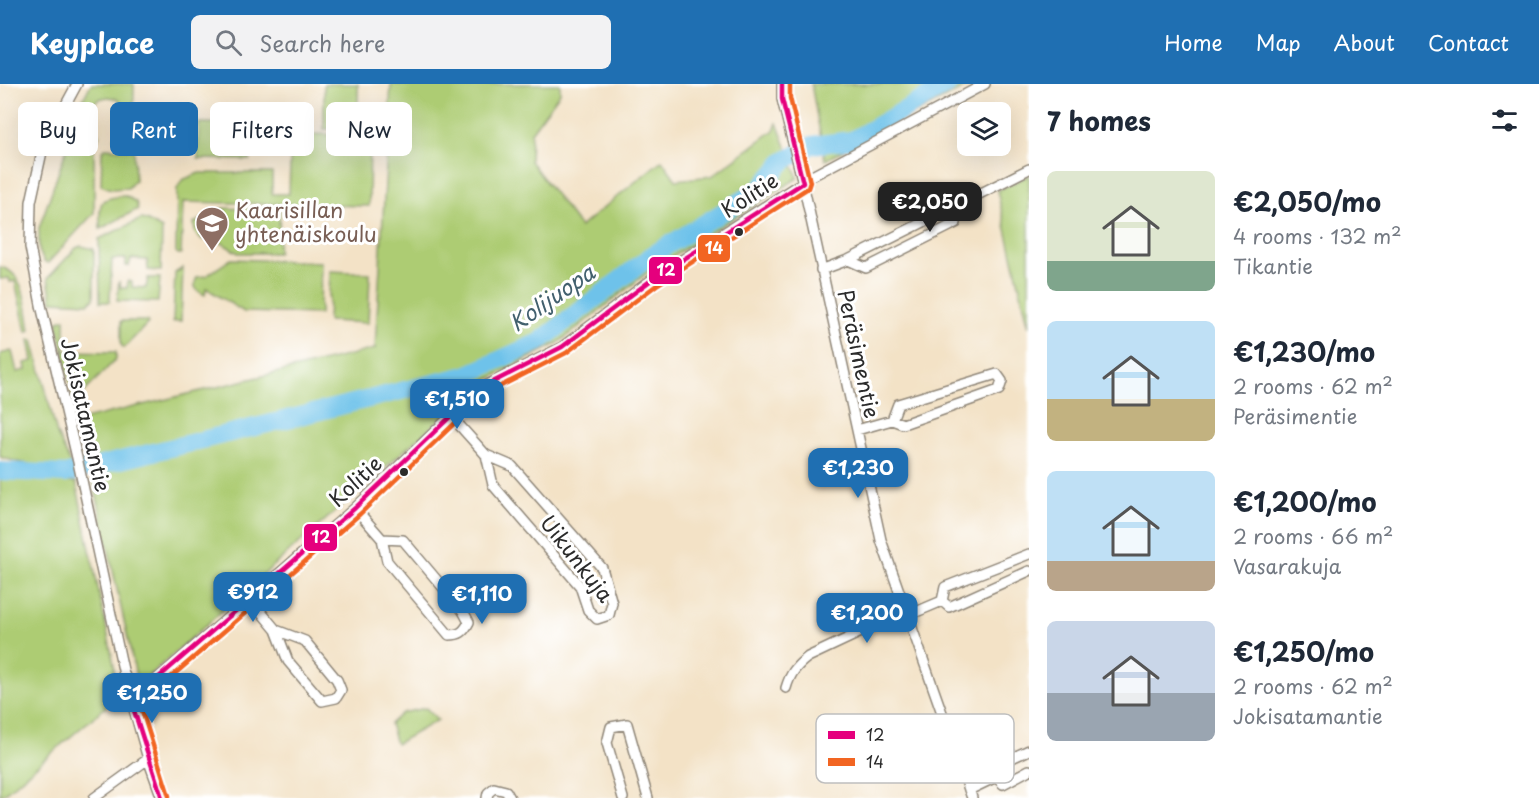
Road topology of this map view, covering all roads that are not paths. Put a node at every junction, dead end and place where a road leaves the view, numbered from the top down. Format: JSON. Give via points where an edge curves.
{"nodes":[{"id":1,"x":77,"y":84,"type":"edge"},
{"id":2,"x":782,"y":84,"type":"edge"},
{"id":3,"x":985,"y":84,"type":"edge"},
{"id":4,"x":1029,"y":169,"type":"edge"},
{"id":5,"x":803,"y":183,"type":"junction"},
{"id":6,"x":954,"y":207,"type":"junction"},
{"id":7,"x":848,"y":260,"type":"junction"},
{"id":8,"x":821,"y":270,"type":"junction"},
{"id":9,"x":452,"y":416,"type":"junction"},
{"id":10,"x":892,"y":420,"type":"junction"},
{"id":11,"x":857,"y":430,"type":"junction"},
{"id":12,"x":486,"y":455,"type":"junction"},
{"id":13,"x":355,"y":508,"type":"junction"},
{"id":14,"x":382,"y":538,"type":"junction"},
{"id":15,"x":1029,"y":554,"type":"edge"},
{"id":16,"x":1029,"y":571,"type":"edge"},
{"id":17,"x":250,"y":600,"type":"junction"},
{"id":18,"x":942,"y":601,"type":"junction"},
{"id":19,"x":909,"y":615,"type":"junction"},
{"id":20,"x":276,"y":630,"type":"junction"},
{"id":21,"x":786,"y":688,"type":"dead end"},
{"id":22,"x":130,"y":698,"type":"junction"},
{"id":23,"x":943,"y":714,"type":"edge"},
{"id":24,"x":1029,"y":750,"type":"edge"},
{"id":25,"x":1014,"y":757,"type":"edge"},
{"id":26,"x":148,"y":759,"type":"junction"},
{"id":27,"x":1029,"y":770,"type":"edge"},
{"id":28,"x":1014,"y":778,"type":"edge"},
{"id":29,"x":987,"y":783,"type":"edge"},
{"id":30,"x":971,"y":794,"type":"edge"},
{"id":31,"x":94,"y":798,"type":"edge"},
{"id":32,"x":162,"y":798,"type":"edge"},
{"id":33,"x":487,"y":798,"type":"edge"},
{"id":34,"x":510,"y":798,"type":"edge"},
{"id":35,"x":623,"y":798,"type":"edge"},
{"id":36,"x":648,"y":798,"type":"edge"}],
"edges":[{"from":1,"to":22,"type":"street","name":"Jokisatamantie","via":[[44,147],[33,193],[30,223],[34,270]]},
{"from":2,"to":5,"type":"street","name":"Peräsimentie","via":[[782,99]]},
{"from":3,"to":5,"type":"street","name":"Kolitie"},
{"from":4,"to":6,"type":"street"},
{"from":5,"to":8,"type":"street","name":"Peräsimentie"},
{"from":5,"to":9,"type":"street","name":"Kolitie","via":[[654,278],[562,347],[488,385]]},
{"from":6,"to":7,"type":"street"},
{"from":6,"to":7,"type":"street","via":[[956,223],[866,268]]},
{"from":7,"to":8,"type":"street"},
{"from":8,"to":11,"type":"street","name":"Peräsimentie"},
{"from":9,"to":12,"type":"street","name":"Uikunkuja"},
{"from":9,"to":13,"type":"street","name":"Kolitie"},
{"from":10,"to":10,"type":"street","via":[[903,424],[999,390],[1002,381],[997,374],[898,404]]},
{"from":10,"to":11,"type":"street"},
{"from":11,"to":19,"type":"street","name":"Peräsimentie","via":[[881,540]]},
{"from":12,"to":12,"type":"street","name":"Uikunkuja","via":[[512,466],[602,568],[612,603],[609,615],[597,619],[588,610],[580,586],[493,485]]},
{"from":13,"to":14,"type":"street"},
{"from":13,"to":17,"type":"street","name":"Kolitie"},
{"from":14,"to":14,"type":"street","via":[[387,561],[449,635],[465,631],[469,622],[463,611],[403,540]]},
{"from":15,"to":18,"type":"street","via":[[945,587]]},
{"from":16,"to":18,"type":"street","via":[[949,608]]},
{"from":17,"to":20,"type":"street"},
{"from":17,"to":22,"type":"street","name":"Kolitie"},
{"from":18,"to":19,"type":"street"},
{"from":19,"to":21,"type":"street","via":[[893,617],[808,657],[796,666]]},
{"from":19,"to":23,"type":"street","name":"Peräsimentie"},
{"from":20,"to":20,"type":"street","via":[[304,641],[337,680],[341,690],[336,698],[322,701],[313,693],[288,661]]},
{"from":22,"to":26,"type":"street","name":"Jokisatamantie"},
{"from":24,"to":25,"type":"street"},
{"from":26,"to":31,"type":"street"},
{"from":26,"to":32,"type":"street","name":"Jokisatamantie"},
{"from":27,"to":28,"type":"street"},
{"from":29,"to":30,"type":"street"},
{"from":33,"to":34,"type":"street","via":[[494,788]]},
{"from":35,"to":36,"type":"street","via":[[607,743],[611,727],[627,724]]}]}
